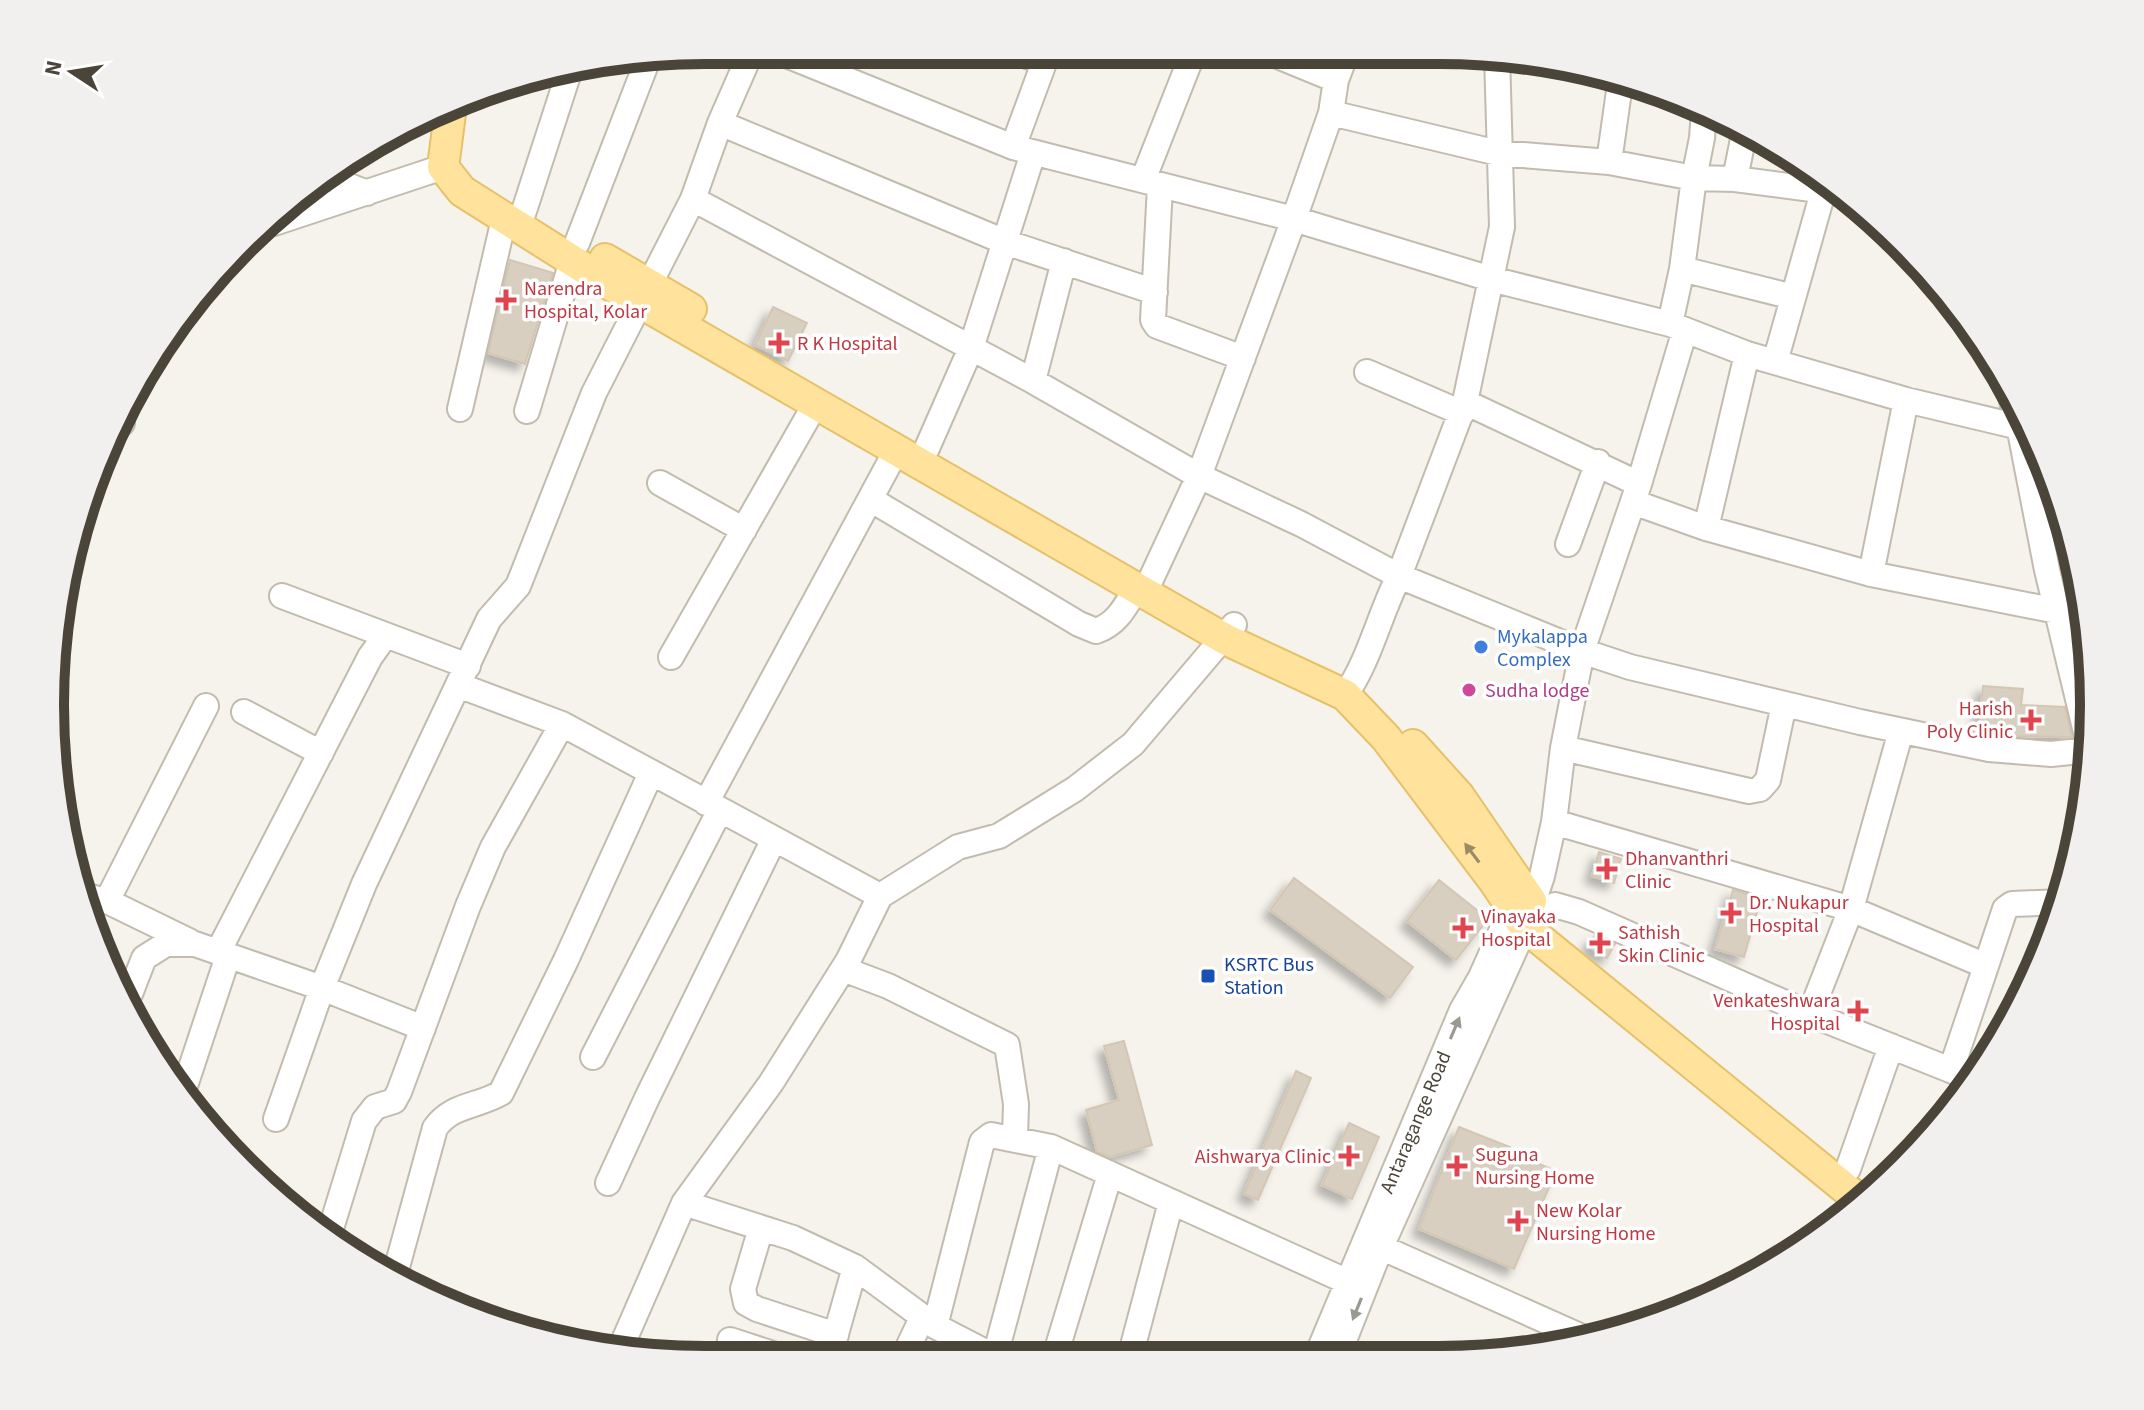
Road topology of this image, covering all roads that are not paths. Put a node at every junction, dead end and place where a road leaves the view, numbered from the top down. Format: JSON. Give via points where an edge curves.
{"nodes":[{"id":1,"x":746,"y":64,"type":"edge"},
{"id":2,"x":809,"y":64,"type":"edge"},
{"id":3,"x":1043,"y":64,"type":"edge"},
{"id":4,"x":1190,"y":64,"type":"edge"},
{"id":5,"x":1297,"y":64,"type":"edge"},
{"id":6,"x":1342,"y":64,"type":"edge"},
{"id":7,"x":645,"y":67,"type":"edge"},
{"id":8,"x":1497,"y":67,"type":"edge"},
{"id":9,"x":566,"y":79,"type":"edge"},
{"id":10,"x":1336,"y":80,"type":"junction"},
{"id":11,"x":1619,"y":90,"type":"edge"},
{"id":12,"x":467,"y":110,"type":"edge"},
{"id":13,"x":1331,"y":113,"type":"junction"},
{"id":14,"x":449,"y":118,"type":"edge"},
{"id":15,"x":1703,"y":121,"type":"edge"},
{"id":16,"x":720,"y":123,"type":"junction"},
{"id":17,"x":1743,"y":141,"type":"edge"},
{"id":18,"x":1023,"y":150,"type":"junction"},
{"id":19,"x":1498,"y":153,"type":"junction"},
{"id":20,"x":1609,"y":162,"type":"junction"},
{"id":21,"x":443,"y":167,"type":"junction"},
{"id":22,"x":1694,"y":178,"type":"junction"},
{"id":23,"x":1735,"y":179,"type":"junction"},
{"id":24,"x":336,"y":181,"type":"edge"},
{"id":25,"x":1152,"y":183,"type":"junction"},
{"id":26,"x":1821,"y":191,"type":"edge"},
{"id":27,"x":367,"y":193,"type":"junction"},
{"id":28,"x":1830,"y":197,"type":"edge"},
{"id":29,"x":693,"y":199,"type":"junction"},
{"id":30,"x":514,"y":216,"type":"junction"},
{"id":31,"x":287,"y":219,"type":"edge"},
{"id":32,"x":1294,"y":219,"type":"junction"},
{"id":33,"x":1005,"y":242,"type":"junction"},
{"id":34,"x":574,"y":252,"type":"junction"},
{"id":35,"x":1064,"y":261,"type":"junction"},
{"id":36,"x":1682,"y":269,"type":"junction"},
{"id":37,"x":1491,"y":279,"type":"junction"},
{"id":38,"x":1155,"y":292,"type":"junction"},
{"id":39,"x":645,"y":293,"type":"junction"},
{"id":40,"x":1793,"y":297,"type":"junction"},
{"id":41,"x":1677,"y":327,"type":"junction"},
{"id":42,"x":971,"y":348,"type":"junction"},
{"id":43,"x":1747,"y":354,"type":"junction"},
{"id":44,"x":1243,"y":358,"type":"junction"},
{"id":45,"x":1775,"y":362,"type":"junction"},
{"id":46,"x":1367,"y":372,"type":"dead end"},
{"id":47,"x":1033,"y":381,"type":"junction"},
{"id":48,"x":1906,"y":400,"type":"junction"},
{"id":49,"x":816,"y":403,"type":"junction"},
{"id":50,"x":1464,"y":408,"type":"junction"},
{"id":51,"x":460,"y":409,"type":"dead end"},
{"id":52,"x":527,"y":411,"type":"dead end"},
{"id":53,"x":2016,"y":426,"type":"edge"},
{"id":54,"x":927,"y":448,"type":"junction"},
{"id":55,"x":896,"y":451,"type":"junction"},
{"id":56,"x":2030,"y":458,"type":"edge"},
{"id":57,"x":1598,"y":462,"type":"junction"},
{"id":58,"x":1199,"y":476,"type":"junction"},
{"id":59,"x":660,"y":483,"type":"dead end"},
{"id":60,"x":1636,"y":493,"type":"junction"},
{"id":61,"x":870,"y":499,"type":"junction"},
{"id":62,"x":1706,"y":528,"type":"junction"},
{"id":63,"x":744,"y":530,"type":"junction"},
{"id":64,"x":1568,"y":544,"type":"dead end"},
{"id":65,"x":1871,"y":574,"type":"junction"},
{"id":66,"x":1399,"y":576,"type":"junction"},
{"id":67,"x":1143,"y":584,"type":"junction"},
{"id":68,"x":282,"y":596,"type":"dead end"},
{"id":69,"x":2057,"y":611,"type":"junction"},
{"id":70,"x":1229,"y":632,"type":"junction"},
{"id":71,"x":385,"y":636,"type":"junction"},
{"id":72,"x":1582,"y":651,"type":"junction"},
{"id":73,"x":671,"y":657,"type":"dead end"},
{"id":74,"x":463,"y":676,"type":"junction"},
{"id":75,"x":1350,"y":688,"type":"junction"},
{"id":76,"x":1784,"y":704,"type":"junction"},
{"id":77,"x":206,"y":706,"type":"dead end"},
{"id":78,"x":2080,"y":708,"type":"edge"},
{"id":79,"x":244,"y":712,"type":"dead end"},
{"id":80,"x":562,"y":724,"type":"junction"},
{"id":81,"x":1901,"y":731,"type":"junction"},
{"id":82,"x":1563,"y":748,"type":"junction"},
{"id":83,"x":2079,"y":751,"type":"edge"},
{"id":84,"x":321,"y":753,"type":"junction"},
{"id":85,"x":651,"y":773,"type":"junction"},
{"id":86,"x":713,"y":806,"type":"junction"},
{"id":87,"x":1554,"y":822,"type":"junction"},
{"id":88,"x":774,"y":839,"type":"junction"},
{"id":89,"x":880,"y":896,"type":"junction"},
{"id":90,"x":94,"y":898,"type":"edge"},
{"id":91,"x":107,"y":901,"type":"junction"},
{"id":92,"x":1529,"y":903,"type":"junction"},
{"id":93,"x":2049,"y":903,"type":"edge"},
{"id":94,"x":1851,"y":909,"type":"junction"},
{"id":95,"x":213,"y":951,"type":"junction"},
{"id":96,"x":1988,"y":960,"type":"junction"},
{"id":97,"x":843,"y":969,"type":"junction"},
{"id":98,"x":129,"y":987,"type":"edge"},
{"id":99,"x":322,"y":988,"type":"junction"},
{"id":100,"x":1810,"y":1014,"type":"junction"},
{"id":101,"x":423,"y":1028,"type":"junction"},
{"id":102,"x":1891,"y":1046,"type":"junction"},
{"id":103,"x":593,"y":1057,"type":"dead end"},
{"id":104,"x":1962,"y":1075,"type":"edge"},
{"id":105,"x":186,"y":1081,"type":"edge"},
{"id":106,"x":276,"y":1119,"type":"dead end"},
{"id":107,"x":1015,"y":1138,"type":"junction"},
{"id":108,"x":1051,"y":1147,"type":"junction"},
{"id":109,"x":1848,"y":1169,"type":"junction"},
{"id":110,"x":1110,"y":1174,"type":"junction"},
{"id":111,"x":608,"y":1183,"type":"dead end"},
{"id":112,"x":1866,"y":1183,"type":"edge"},
{"id":113,"x":1853,"y":1194,"type":"edge"},
{"id":114,"x":1171,"y":1202,"type":"junction"},
{"id":115,"x":684,"y":1203,"type":"junction"},
{"id":116,"x":332,"y":1226,"type":"edge"},
{"id":117,"x":761,"y":1228,"type":"junction"},
{"id":118,"x":1373,"y":1244,"type":"junction"},
{"id":119,"x":397,"y":1267,"type":"edge"},
{"id":120,"x":855,"y":1267,"type":"junction"},
{"id":121,"x":1348,"y":1282,"type":"junction"},
{"id":122,"x":928,"y":1322,"type":"junction"},
{"id":123,"x":1571,"y":1332,"type":"edge"},
{"id":124,"x":730,"y":1340,"type":"dead end"},
{"id":125,"x":624,"y":1341,"type":"edge"},
{"id":126,"x":833,"y":1345,"type":"edge"},
{"id":127,"x":748,"y":1346,"type":"edge"},
{"id":128,"x":911,"y":1346,"type":"edge"},
{"id":129,"x":975,"y":1346,"type":"edge"},
{"id":130,"x":997,"y":1346,"type":"edge"},
{"id":131,"x":1058,"y":1346,"type":"edge"},
{"id":132,"x":1133,"y":1346,"type":"edge"},
{"id":133,"x":1321,"y":1346,"type":"edge"},
{"id":134,"x":1341,"y":1346,"type":"edge"}],
"edges":[{"from":1,"to":16,"type":"street"},
{"from":2,"to":18,"type":"street"},
{"from":3,"to":18,"type":"street"},
{"from":4,"to":25,"type":"street"},
{"from":5,"to":10,"type":"street"},
{"from":6,"to":10,"type":"street"},
{"from":7,"to":34,"type":"street"},
{"from":8,"to":19,"type":"street"},
{"from":9,"to":30,"type":"street"},
{"from":10,"to":13,"type":"street"},
{"from":11,"to":20,"type":"street"},
{"from":12,"to":30,"type":"main road","via":[[463,147],[468,165],[479,186]]},
{"from":13,"to":19,"type":"street"},
{"from":13,"to":32,"type":"street"},
{"from":14,"to":21,"type":"main road"},
{"from":15,"to":22,"type":"street","name":"Antaragange Road"},
{"from":16,"to":29,"type":"street"},
{"from":16,"to":33,"type":"street"},
{"from":17,"to":23,"type":"street"},
{"from":18,"to":25,"type":"street"},
{"from":18,"to":33,"type":"street"},
{"from":19,"to":20,"type":"street"},
{"from":19,"to":37,"type":"street","via":[[1502,227]]},
{"from":20,"to":22,"type":"street"},
{"from":21,"to":27,"type":"street"},
{"from":21,"to":30,"type":"main road","via":[[462,191]]},
{"from":22,"to":23,"type":"street"},
{"from":22,"to":36,"type":"street","name":"Antaragange Road"},
{"from":23,"to":26,"type":"street"},
{"from":24,"to":27,"type":"street"},
{"from":25,"to":32,"type":"street"},
{"from":25,"to":38,"type":"street"},
{"from":27,"to":31,"type":"street"},
{"from":28,"to":40,"type":"street"},
{"from":29,"to":39,"type":"street"},
{"from":29,"to":42,"type":"street"},
{"from":30,"to":34,"type":"main road"},
{"from":30,"to":51,"type":"street"},
{"from":32,"to":37,"type":"street"},
{"from":32,"to":44,"type":"street"},
{"from":33,"to":35,"type":"street"},
{"from":33,"to":42,"type":"street"},
{"from":34,"to":39,"type":"main road"},
{"from":34,"to":52,"type":"street"},
{"from":35,"to":38,"type":"street"},
{"from":35,"to":47,"type":"street"},
{"from":36,"to":40,"type":"street"},
{"from":36,"to":41,"type":"street","name":"Antaragange Road"},
{"from":37,"to":41,"type":"street"},
{"from":37,"to":50,"type":"street"},
{"from":38,"to":44,"type":"street","via":[[1157,326]]},
{"from":39,"to":49,"type":"main road"},
{"from":39,"to":54,"type":"main road"},
{"from":39,"to":74,"type":"street","via":[[594,393],[518,586],[489,619]]},
{"from":40,"to":45,"type":"street"},
{"from":41,"to":43,"type":"street"},
{"from":41,"to":60,"type":"street","name":"Antaragange Road"},
{"from":42,"to":47,"type":"street"},
{"from":42,"to":54,"type":"street"},
{"from":43,"to":45,"type":"street"},
{"from":43,"to":62,"type":"street"},
{"from":44,"to":58,"type":"street"},
{"from":45,"to":48,"type":"street"},
{"from":46,"to":50,"type":"street"},
{"from":47,"to":58,"type":"street"},
{"from":48,"to":53,"type":"street"},
{"from":48,"to":65,"type":"street"},
{"from":49,"to":55,"type":"main road"},
{"from":49,"to":63,"type":"street"},
{"from":50,"to":57,"type":"street"},
{"from":50,"to":66,"type":"street"},
{"from":54,"to":67,"type":"main road"},
{"from":55,"to":61,"type":"street"},
{"from":55,"to":67,"type":"main road"},
{"from":56,"to":69,"type":"street"},
{"from":57,"to":60,"type":"street"},
{"from":57,"to":64,"type":"street"},
{"from":58,"to":66,"type":"street"},
{"from":58,"to":67,"type":"street"},
{"from":59,"to":63,"type":"street"},
{"from":60,"to":62,"type":"street"},
{"from":60,"to":72,"type":"street","name":"Antaragange Road"},
{"from":61,"to":67,"type":"street","via":[[1096,631],[1109,627]]},
{"from":61,"to":86,"type":"street"},
{"from":62,"to":65,"type":"street"},
{"from":63,"to":73,"type":"street"},
{"from":65,"to":69,"type":"street"},
{"from":66,"to":72,"type":"street"},
{"from":66,"to":75,"type":"street"},
{"from":67,"to":70,"type":"main road"},
{"from":68,"to":71,"type":"street"},
{"from":69,"to":78,"type":"street"},
{"from":70,"to":75,"type":"main road"},
{"from":70,"to":89,"type":"street","via":[[1133,744],[1075,789],[999,836],[958,847]]},
{"from":71,"to":74,"type":"street"},
{"from":71,"to":84,"type":"street"},
{"from":72,"to":76,"type":"street"},
{"from":72,"to":82,"type":"street","name":"Antaragange Road"},
{"from":74,"to":80,"type":"street"},
{"from":74,"to":99,"type":"street","via":[[364,884]]},
{"from":75,"to":92,"type":"main road","via":[[1386,738]]},
{"from":76,"to":81,"type":"street"},
{"from":76,"to":82,"type":"street","via":[[1768,780],[1760,789],[1749,791]]},
{"from":77,"to":91,"type":"street"},
{"from":79,"to":84,"type":"street"},
{"from":80,"to":85,"type":"street"},
{"from":80,"to":101,"type":"street","via":[[493,847]]},
{"from":81,"to":83,"type":"street","via":[[1989,749]]},
{"from":81,"to":94,"type":"street"},
{"from":82,"to":87,"type":"street","name":"Antaragange Road"},
{"from":84,"to":95,"type":"street"},
{"from":85,"to":86,"type":"street"},
{"from":85,"to":119,"type":"street","via":[[501,1093],[444,1115],[435,1128]]},
{"from":86,"to":88,"type":"street"},
{"from":86,"to":103,"type":"street"},
{"from":87,"to":92,"type":"street","name":"Antaragange Road"},
{"from":87,"to":94,"type":"street"},
{"from":88,"to":89,"type":"street"},
{"from":88,"to":111,"type":"street"},
{"from":89,"to":97,"type":"street"},
{"from":90,"to":91,"type":"street"},
{"from":91,"to":95,"type":"street"},
{"from":92,"to":100,"type":"street","via":[[1579,912]]},
{"from":92,"to":109,"type":"main road"},
{"from":92,"to":113,"type":"main road"},
{"from":92,"to":118,"type":"street","name":"Antaragange Road"},
{"from":93,"to":96,"type":"street","via":[[2005,909]]},
{"from":94,"to":96,"type":"street","via":[[1979,963]]},
{"from":94,"to":100,"type":"street"},
{"from":95,"to":98,"type":"street","via":[[166,944],[144,958]]},
{"from":95,"to":99,"type":"street"},
{"from":95,"to":105,"type":"street"},
{"from":96,"to":104,"type":"street"},
{"from":97,"to":107,"type":"street","via":[[1007,1045]]},
{"from":97,"to":115,"type":"street","via":[[771,1083]]},
{"from":99,"to":101,"type":"street"},
{"from":99,"to":106,"type":"street"},
{"from":100,"to":102,"type":"street"},
{"from":101,"to":116,"type":"street","via":[[394,1101],[368,1112]]},
{"from":102,"to":104,"type":"street"},
{"from":102,"to":109,"type":"street"},
{"from":107,"to":108,"type":"street"},
{"from":107,"to":122,"type":"street","via":[[991,1135],[982,1142]]},
{"from":108,"to":110,"type":"street"},
{"from":108,"to":130,"type":"street"},
{"from":109,"to":112,"type":"main road"},
{"from":110,"to":114,"type":"street"},
{"from":110,"to":131,"type":"street"},
{"from":114,"to":121,"type":"street"},
{"from":114,"to":132,"type":"street"},
{"from":115,"to":117,"type":"street"},
{"from":115,"to":125,"type":"street"},
{"from":117,"to":120,"type":"street"},
{"from":117,"to":126,"type":"street","via":[[743,1289],[746,1303]]},
{"from":118,"to":121,"type":"street","name":"Antaragange Road"},
{"from":118,"to":123,"type":"street"},
{"from":118,"to":134,"type":"street","name":"Antaragange Road","one_way":true},
{"from":120,"to":122,"type":"street"},
{"from":120,"to":126,"type":"street"},
{"from":121,"to":133,"type":"street","name":"Antaragange Road"},
{"from":122,"to":128,"type":"street"},
{"from":122,"to":129,"type":"street"},
{"from":124,"to":127,"type":"street"}]}
